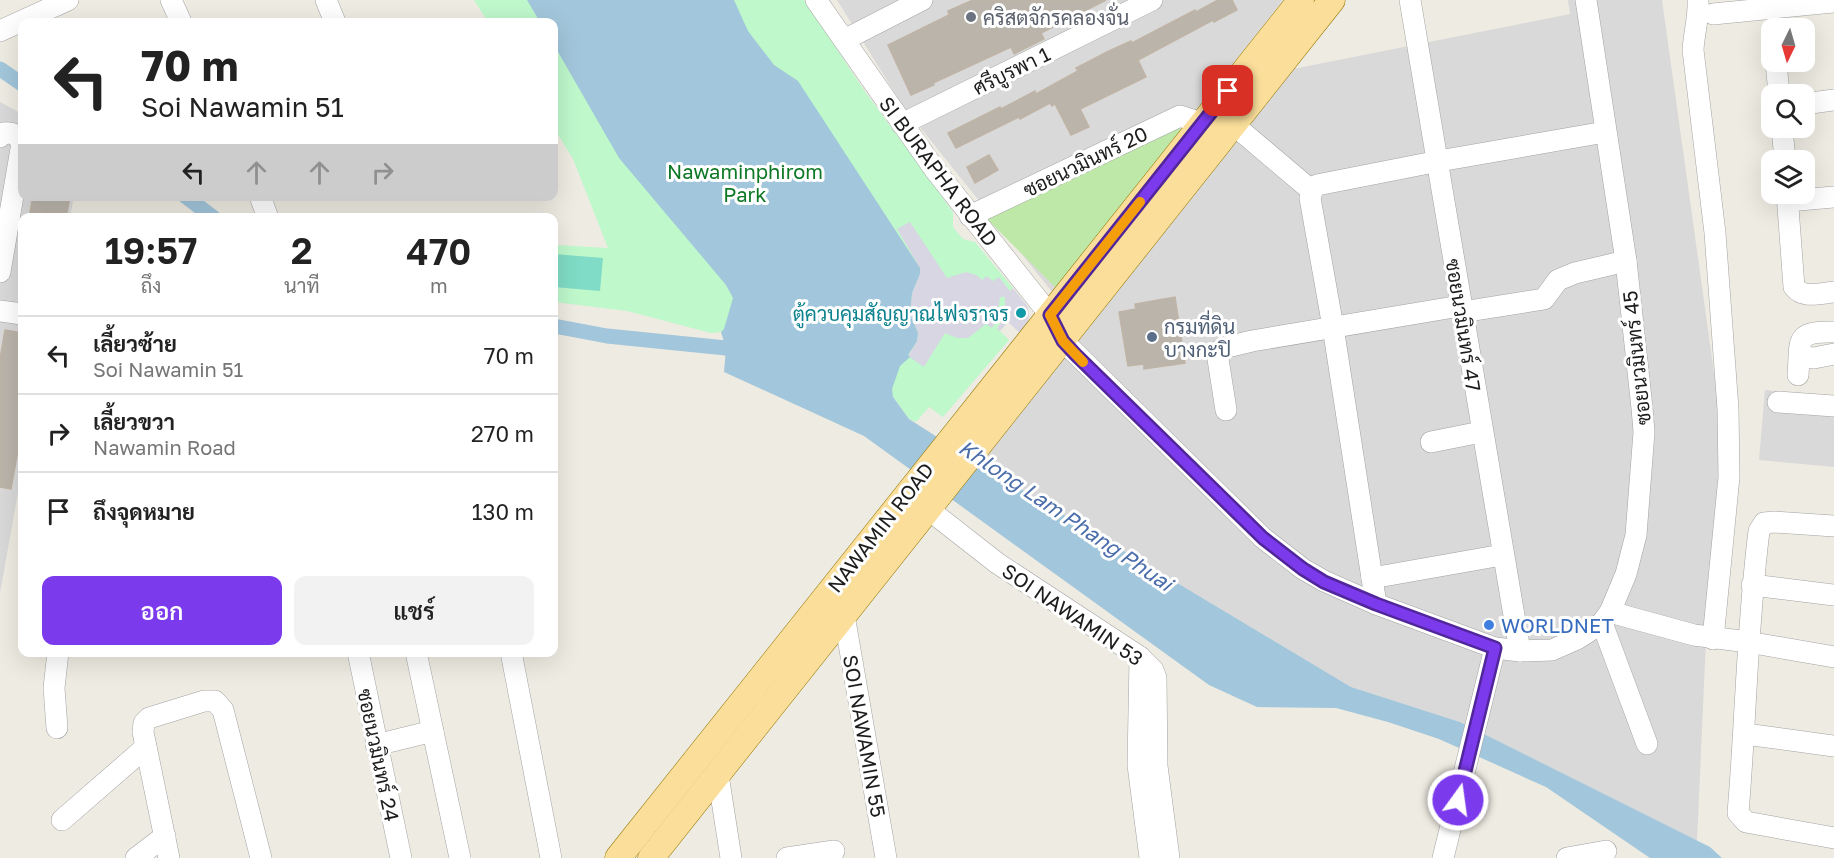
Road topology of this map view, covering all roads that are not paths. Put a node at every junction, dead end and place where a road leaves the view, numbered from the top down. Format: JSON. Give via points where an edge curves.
{"nodes":[{"id":1,"x":68,"y":0,"type":"edge"},
{"id":2,"x":171,"y":0,"type":"edge"},
{"id":3,"x":326,"y":0,"type":"edge"},
{"id":4,"x":816,"y":0,"type":"edge"},
{"id":5,"x":922,"y":0,"type":"edge"},
{"id":6,"x":1152,"y":0,"type":"edge"},
{"id":7,"x":1301,"y":0,"type":"edge"},
{"id":8,"x":1332,"y":0,"type":"edge"},
{"id":9,"x":1410,"y":0,"type":"edge"},
{"id":10,"x":1586,"y":0,"type":"edge"},
{"id":11,"x":1834,"y":2,"type":"edge"},
{"id":12,"x":1705,"y":7,"type":"edge"},
{"id":13,"x":1772,"y":13,"type":"edge"},
{"id":14,"x":29,"y":18,"type":"edge"},
{"id":15,"x":179,"y":18,"type":"edge"},
{"id":16,"x":333,"y":18,"type":"edge"},
{"id":17,"x":18,"y":23,"type":"edge"},
{"id":18,"x":0,"y":31,"type":"edge"},
{"id":19,"x":844,"y":40,"type":"junction"},
{"id":20,"x":1834,"y":100,"type":"edge"},
{"id":21,"x":1815,"y":103,"type":"edge"},
{"id":22,"x":902,"y":124,"type":"junction"},
{"id":23,"x":1234,"y":125,"type":"junction"},
{"id":24,"x":1199,"y":127,"type":"junction"},
{"id":25,"x":1605,"y":132,"type":"junction"},
{"id":26,"x":18,"y":136,"type":"edge"},
{"id":27,"x":0,"y":137,"type":"edge"},
{"id":28,"x":1439,"y":161,"type":"junction"},
{"id":29,"x":18,"y":166,"type":"edge"},
{"id":30,"x":1312,"y":191,"type":"junction"},
{"id":31,"x":1815,"y":197,"type":"edge"},
{"id":32,"x":1834,"y":197,"type":"edge"},
{"id":33,"x":1788,"y":204,"type":"edge"},
{"id":34,"x":970,"y":216,"type":"junction"},
{"id":35,"x":1626,"y":261,"type":"junction"},
{"id":36,"x":0,"y":272,"type":"edge"},
{"id":37,"x":1834,"y":292,"type":"edge"},
{"id":38,"x":1462,"y":309,"type":"junction"},
{"id":39,"x":0,"y":311,"type":"edge"},
{"id":40,"x":18,"y":313,"type":"edge"},
{"id":41,"x":1050,"y":315,"type":"junction"},
{"id":42,"x":1333,"y":327,"type":"junction"},
{"id":43,"x":1834,"y":332,"type":"edge"},
{"id":44,"x":1063,"y":341,"type":"junction"},
{"id":45,"x":1834,"y":354,"type":"edge"},
{"id":46,"x":1778,"y":402,"type":"dead end"},
{"id":47,"x":1834,"y":406,"type":"edge"},
{"id":48,"x":1226,"y":410,"type":"dead end"},
{"id":49,"x":1481,"y":432,"type":"junction"},
{"id":50,"x":1431,"y":442,"type":"dead end"},
{"id":51,"x":934,"y":502,"type":"junction"},
{"id":52,"x":1834,"y":526,"type":"edge"},
{"id":53,"x":1502,"y":555,"type":"junction"},
{"id":54,"x":1372,"y":578,"type":"junction"},
{"id":55,"x":1752,"y":585,"type":"junction"},
{"id":56,"x":1834,"y":595,"type":"edge"},
{"id":57,"x":1376,"y":604,"type":"junction"},
{"id":58,"x":844,"y":615,"type":"junction"},
{"id":59,"x":1606,"y":617,"type":"junction"},
{"id":60,"x":1713,"y":639,"type":"junction"},
{"id":61,"x":1748,"y":642,"type":"junction"},
{"id":62,"x":1495,"y":648,"type":"junction"},
{"id":63,"x":1520,"y":651,"type":"junction"},
{"id":64,"x":57,"y":657,"type":"edge"},
{"id":65,"x":359,"y":657,"type":"edge"},
{"id":66,"x":417,"y":657,"type":"edge"},
{"id":67,"x":512,"y":657,"type":"edge"},
{"id":68,"x":1140,"y":657,"type":"junction"},
{"id":69,"x":1834,"y":657,"type":"edge"},
{"id":70,"x":57,"y":728,"type":"dead end"},
{"id":71,"x":433,"y":731,"type":"junction"},
{"id":72,"x":1745,"y":734,"type":"junction"},
{"id":73,"x":1647,"y":744,"type":"dead end"},
{"id":74,"x":376,"y":745,"type":"junction"},
{"id":75,"x":1834,"y":746,"type":"edge"},
{"id":76,"x":146,"y":747,"type":"junction"},
{"id":77,"x":718,"y":775,"type":"junction"},
{"id":78,"x":62,"y":820,"type":"dead end"},
{"id":79,"x":165,"y":836,"type":"junction"},
{"id":80,"x":1834,"y":838,"type":"edge"},
{"id":81,"x":834,"y":851,"type":"dead end"},
{"id":82,"x":1606,"y":851,"type":"dead end"},
{"id":83,"x":136,"y":858,"type":"edge"},
{"id":84,"x":170,"y":858,"type":"edge"},
{"id":85,"x":261,"y":858,"type":"edge"},
{"id":86,"x":401,"y":858,"type":"edge"},
{"id":87,"x":459,"y":858,"type":"edge"},
{"id":88,"x":551,"y":858,"type":"edge"},
{"id":89,"x":618,"y":858,"type":"edge"},
{"id":90,"x":651,"y":858,"type":"edge"},
{"id":91,"x":731,"y":858,"type":"edge"},
{"id":92,"x":788,"y":858,"type":"edge"},
{"id":93,"x":886,"y":858,"type":"edge"},
{"id":94,"x":1150,"y":858,"type":"edge"},
{"id":95,"x":1168,"y":858,"type":"edge"},
{"id":96,"x":1443,"y":858,"type":"edge"},
{"id":97,"x":1573,"y":858,"type":"edge"}],
"edges":[{"from":1,"to":14,"type":"street"},
{"from":2,"to":15,"type":"street"},
{"from":3,"to":16,"type":"street"},
{"from":4,"to":19,"type":"street","name":"SI BURAPHA ROAD"},
{"from":5,"to":19,"type":"street"},
{"from":6,"to":22,"type":"street","name":"ศรีบูรพา 1"},
{"from":7,"to":24,"type":"main road","name":"NAWAMIN ROAD"},
{"from":8,"to":23,"type":"main road","name":"NAWAMIN ROAD"},
{"from":9,"to":28,"type":"street","name":"ซอยนวมินทร์ 47"},
{"from":10,"to":25,"type":"street","name":"ซอยนวมินทร์ 45"},
{"from":11,"to":13,"type":"street"},
{"from":12,"to":13,"type":"street"},
{"from":12,"to":60,"type":"street","via":[[1699,14],[1693,50],[1714,233],[1728,409],[1729,477]]},
{"from":17,"to":18,"type":"street"},
{"from":19,"to":22,"type":"street","name":"SI BURAPHA ROAD"},
{"from":20,"to":21,"type":"street"},
{"from":22,"to":34,"type":"street","name":"SI BURAPHA ROAD"},
{"from":23,"to":30,"type":"street"},
{"from":23,"to":44,"type":"main road","name":"NAWAMIN ROAD"},
{"from":24,"to":34,"type":"street","name":"ซอยนวมินทร์ 20","via":[[1180,116]]},
{"from":24,"to":41,"type":"main road","name":"NAWAMIN ROAD"},
{"from":25,"to":28,"type":"street"},
{"from":25,"to":35,"type":"street","name":"ซอยนวมินทร์ 45"},
{"from":26,"to":27,"type":"street","via":[[3,133]]},
{"from":28,"to":30,"type":"street","via":[[1317,185]]},
{"from":28,"to":38,"type":"street","name":"ซอยนวมินทร์ 47"},
{"from":29,"to":36,"type":"street"},
{"from":30,"to":42,"type":"street","via":[[1310,198]]},
{"from":31,"to":32,"type":"street"},
{"from":33,"to":37,"type":"street","via":[[1794,287],[1804,295]]},
{"from":34,"to":41,"type":"street","name":"SI BURAPHA ROAD"},
{"from":35,"to":38,"type":"street","via":[[1558,280],[1544,299]]},
{"from":35,"to":59,"type":"street","name":"ซอยนวมินทร์ 45","via":[[1644,432],[1636,535],[1626,574]]},
{"from":38,"to":42,"type":"street"},
{"from":38,"to":49,"type":"street","name":"ซอยนวมินทร์ 47"},
{"from":39,"to":40,"type":"street"},
{"from":41,"to":44,"type":"street","name":"SI BURAPHA ROAD"},
{"from":41,"to":89,"type":"main road","name":"NAWAMIN ROAD"},
{"from":42,"to":48,"type":"street","via":[[1224,348],[1218,359]]},
{"from":42,"to":54,"type":"street"},
{"from":43,"to":45,"type":"street","via":[[1803,337],[1799,366]]},
{"from":44,"to":51,"type":"main road","name":"NAWAMIN ROAD"},
{"from":44,"to":57,"type":"street","name":"SI BURAPHA ROAD","via":[[1263,538],[1324,582]]},
{"from":46,"to":47,"type":"street"},
{"from":49,"to":50,"type":"street"},
{"from":49,"to":53,"type":"street","name":"ซอยนวมินทร์ 47"},
{"from":51,"to":58,"type":"main road","name":"NAWAMIN ROAD"},
{"from":51,"to":68,"type":"street","name":"SOI NAWAMIN 53","via":[[998,563]]},
{"from":52,"to":55,"type":"street","via":[[1764,523],[1759,531]]},
{"from":53,"to":54,"type":"street"},
{"from":53,"to":63,"type":"street","name":"ซอยนวมินทร์ 47"},
{"from":54,"to":57,"type":"street"},
{"from":55,"to":56,"type":"street"},
{"from":55,"to":61,"type":"street"},
{"from":57,"to":62,"type":"street","name":"SI BURAPHA ROAD"},
{"from":58,"to":77,"type":"main road","name":"NAWAMIN ROAD"},
{"from":58,"to":93,"type":"street","name":"SOI NAWAMIN 55"},
{"from":59,"to":60,"type":"street"},
{"from":59,"to":63,"type":"street","via":[[1577,639],[1552,650]]},
{"from":59,"to":73,"type":"street"},
{"from":60,"to":61,"type":"street"},
{"from":61,"to":69,"type":"street"},
{"from":61,"to":72,"type":"street"},
{"from":62,"to":63,"type":"street","name":"SI BURAPHA ROAD"},
{"from":62,"to":96,"type":"street"},
{"from":64,"to":70,"type":"street","via":[[54,688]]},
{"from":65,"to":74,"type":"street","name":"ซอยนวมินทร์ 24"},
{"from":66,"to":71,"type":"street"},
{"from":67,"to":88,"type":"street"},
{"from":68,"to":94,"type":"street","via":[[1138,765]]},
{"from":68,"to":95,"type":"street","name":"SOI NAWAMIN 53","via":[[1156,678],[1157,766]]},
{"from":71,"to":74,"type":"street"},
{"from":71,"to":87,"type":"street"},
{"from":72,"to":75,"type":"street"},
{"from":72,"to":80,"type":"street","via":[[1740,818]]},
{"from":74,"to":86,"type":"street","name":"ซอยนวมินทร์ 24"},
{"from":76,"to":78,"type":"street"},
{"from":76,"to":79,"type":"street"},
{"from":76,"to":85,"type":"street","via":[[142,732],[149,718],[215,701],[223,710]]},
{"from":77,"to":90,"type":"main road","name":"NAWAMIN ROAD"},
{"from":77,"to":91,"type":"street"},
{"from":79,"to":83,"type":"street"},
{"from":79,"to":84,"type":"street"},
{"from":81,"to":92,"type":"street"},
{"from":82,"to":97,"type":"street"}]}
